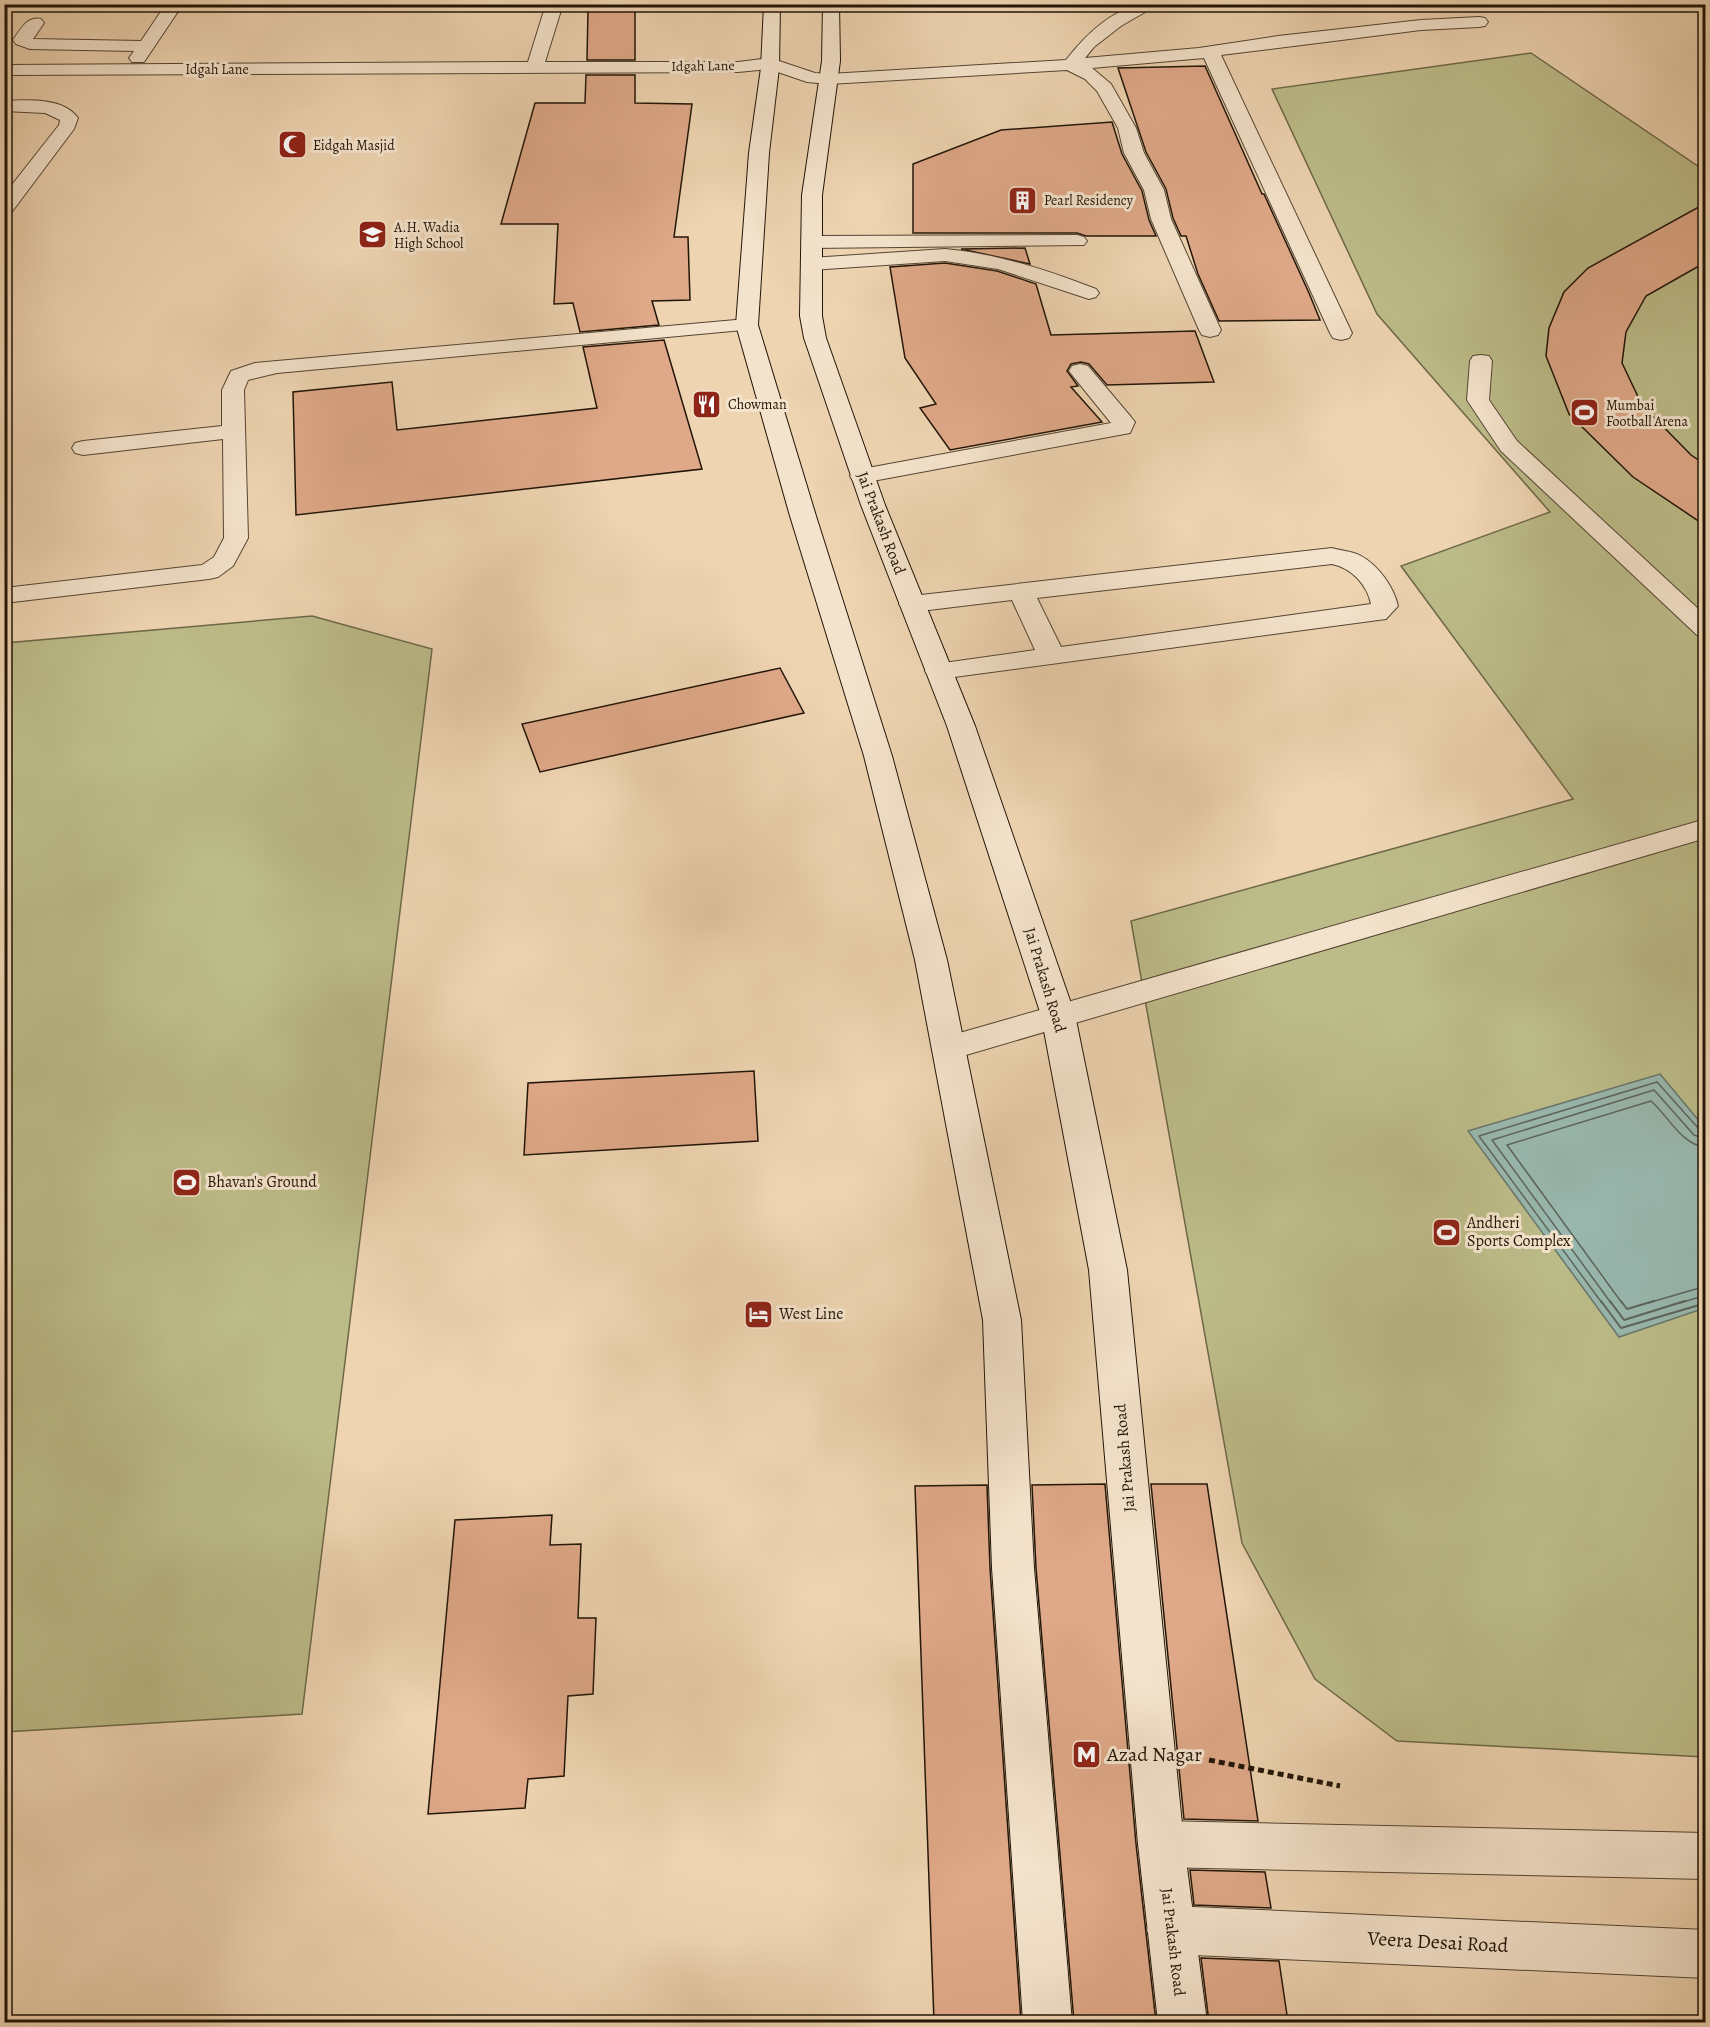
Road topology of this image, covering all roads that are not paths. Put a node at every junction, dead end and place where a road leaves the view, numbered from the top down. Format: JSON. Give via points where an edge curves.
{"nodes":[{"id":1,"x":175,"y":4,"type":"edge"},
{"id":2,"x":555,"y":4,"type":"edge"},
{"id":3,"x":772,"y":4,"type":"edge"},
{"id":4,"x":831,"y":4,"type":"edge"},
{"id":5,"x":1151,"y":4,"type":"edge"},
{"id":6,"x":1479,"y":22,"type":"dead end"},
{"id":7,"x":35,"y":23,"type":"dead end"},
{"id":8,"x":47,"y":51,"type":"junction"},
{"id":9,"x":1210,"y":51,"type":"junction"},
{"id":10,"x":142,"y":52,"type":"junction"},
{"id":11,"x":4,"y":57,"type":"edge"},
{"id":12,"x":763,"y":63,"type":"junction"},
{"id":13,"x":170,"y":64,"type":"junction"},
{"id":14,"x":536,"y":64,"type":"junction"},
{"id":15,"x":1071,"y":64,"type":"junction"},
{"id":16,"x":4,"y":70,"type":"edge"},
{"id":17,"x":829,"y":80,"type":"junction"},
{"id":18,"x":4,"y":106,"type":"edge"},
{"id":19,"x":4,"y":209,"type":"edge"},
{"id":20,"x":1077,"y":241,"type":"dead end"},
{"id":21,"x":811,"y":253,"type":"junction"},
{"id":22,"x":1089,"y":293,"type":"dead end"},
{"id":23,"x":747,"y":325,"type":"junction"},
{"id":24,"x":1210,"y":330,"type":"dead end"},
{"id":25,"x":1341,"y":333,"type":"dead end"},
{"id":26,"x":1481,"y":361,"type":"dead end"},
{"id":27,"x":1080,"y":371,"type":"dead end"},
{"id":28,"x":234,"y":431,"type":"junction"},
{"id":29,"x":82,"y":448,"type":"dead end"},
{"id":30,"x":862,"y":476,"type":"junction"},
{"id":31,"x":1021,"y":592,"type":"junction"},
{"id":32,"x":4,"y":596,"type":"edge"},
{"id":33,"x":912,"y":604,"type":"junction"},
{"id":34,"x":1706,"y":630,"type":"edge"},
{"id":35,"x":1052,"y":656,"type":"junction"},
{"id":36,"x":939,"y":671,"type":"junction"},
{"id":37,"x":1706,"y":828,"type":"edge"},
{"id":38,"x":1058,"y":1015,"type":"junction"},
{"id":39,"x":949,"y":1048,"type":"junction"},
{"id":40,"x":1161,"y":1844,"type":"junction"},
{"id":41,"x":1706,"y":1856,"type":"edge"},
{"id":42,"x":1171,"y":1930,"type":"junction"},
{"id":43,"x":1706,"y":1954,"type":"edge"},
{"id":44,"x":1048,"y":2022,"type":"edge"},
{"id":45,"x":1183,"y":2022,"type":"edge"}],
"edges":[{"from":1,"to":10,"type":"street"},
{"from":2,"to":14,"type":"street"},
{"from":3,"to":12,"type":"street"},
{"from":4,"to":17,"type":"street","name":"Jai Prakash Road"},
{"from":5,"to":15,"type":"street","via":[[1115,22],[1088,43]]},
{"from":6,"to":9,"type":"street","via":[[1420,25]]},
{"from":7,"to":8,"type":"street","via":[[22,40]]},
{"from":8,"to":10,"type":"street","name":"Idgah Lane"},
{"from":8,"to":11,"type":"street","name":"Idgah Lane"},
{"from":9,"to":15,"type":"street"},
{"from":9,"to":25,"type":"street"},
{"from":10,"to":13,"type":"street","name":"Idgah Lane"},
{"from":12,"to":14,"type":"street","name":"Idgah Lane","via":[[738,67]]},
{"from":12,"to":17,"type":"street"},
{"from":12,"to":23,"type":"street"},
{"from":13,"to":14,"type":"street","name":"Idgah Lane"},
{"from":13,"to":16,"type":"street","name":"Idgah Lane"},
{"from":15,"to":17,"type":"street"},
{"from":15,"to":24,"type":"street","via":[[1092,75],[1105,88],[1126,128]]},
{"from":17,"to":21,"type":"street","name":"Jai Prakash Road","via":[[812,195]]},
{"from":18,"to":19,"type":"lane","via":[[35,106],[62,112],[69,118],[68,125]]},
{"from":20,"to":21,"type":"street"},
{"from":21,"to":22,"type":"lane","via":[[963,256],[1028,269]]},
{"from":21,"to":30,"type":"street","name":"Jai Prakash Road","via":[[815,338]]},
{"from":23,"to":28,"type":"lane","via":[[255,370],[239,376],[233,390]]},
{"from":23,"to":39,"type":"street","via":[[878,756],[931,960]]},
{"from":26,"to":34,"type":"lane","via":[[1478,400],[1509,446]]},
{"from":27,"to":30,"type":"street","via":[[1123,422],[1122,428]]},
{"from":28,"to":29,"type":"lane"},
{"from":28,"to":32,"type":"lane","via":[[236,538],[224,561],[209,572]]},
{"from":30,"to":33,"type":"street","name":"Jai Prakash Road"},
{"from":31,"to":33,"type":"street"},
{"from":31,"to":35,"type":"street"},
{"from":31,"to":35,"type":"street","via":[[1332,556],[1362,568],[1384,598],[1385,606],[1377,613]]},
{"from":33,"to":36,"type":"street","name":"Jai Prakash Road"},
{"from":35,"to":36,"type":"street"},
{"from":36,"to":38,"type":"street","name":"Jai Prakash Road"},
{"from":37,"to":38,"type":"lane"},
{"from":38,"to":39,"type":"lane"},
{"from":38,"to":40,"type":"street","name":"Jai Prakash Road","via":[[1108,1270]]},
{"from":39,"to":44,"type":"street","via":[[1002,1320],[1013,1568]]},
{"from":40,"to":41,"type":"street"},
{"from":40,"to":42,"type":"street","name":"Jai Prakash Road"},
{"from":42,"to":43,"type":"street","name":"Veera Desai Road"},
{"from":42,"to":45,"type":"street","name":"Jai Prakash Road"}]}
